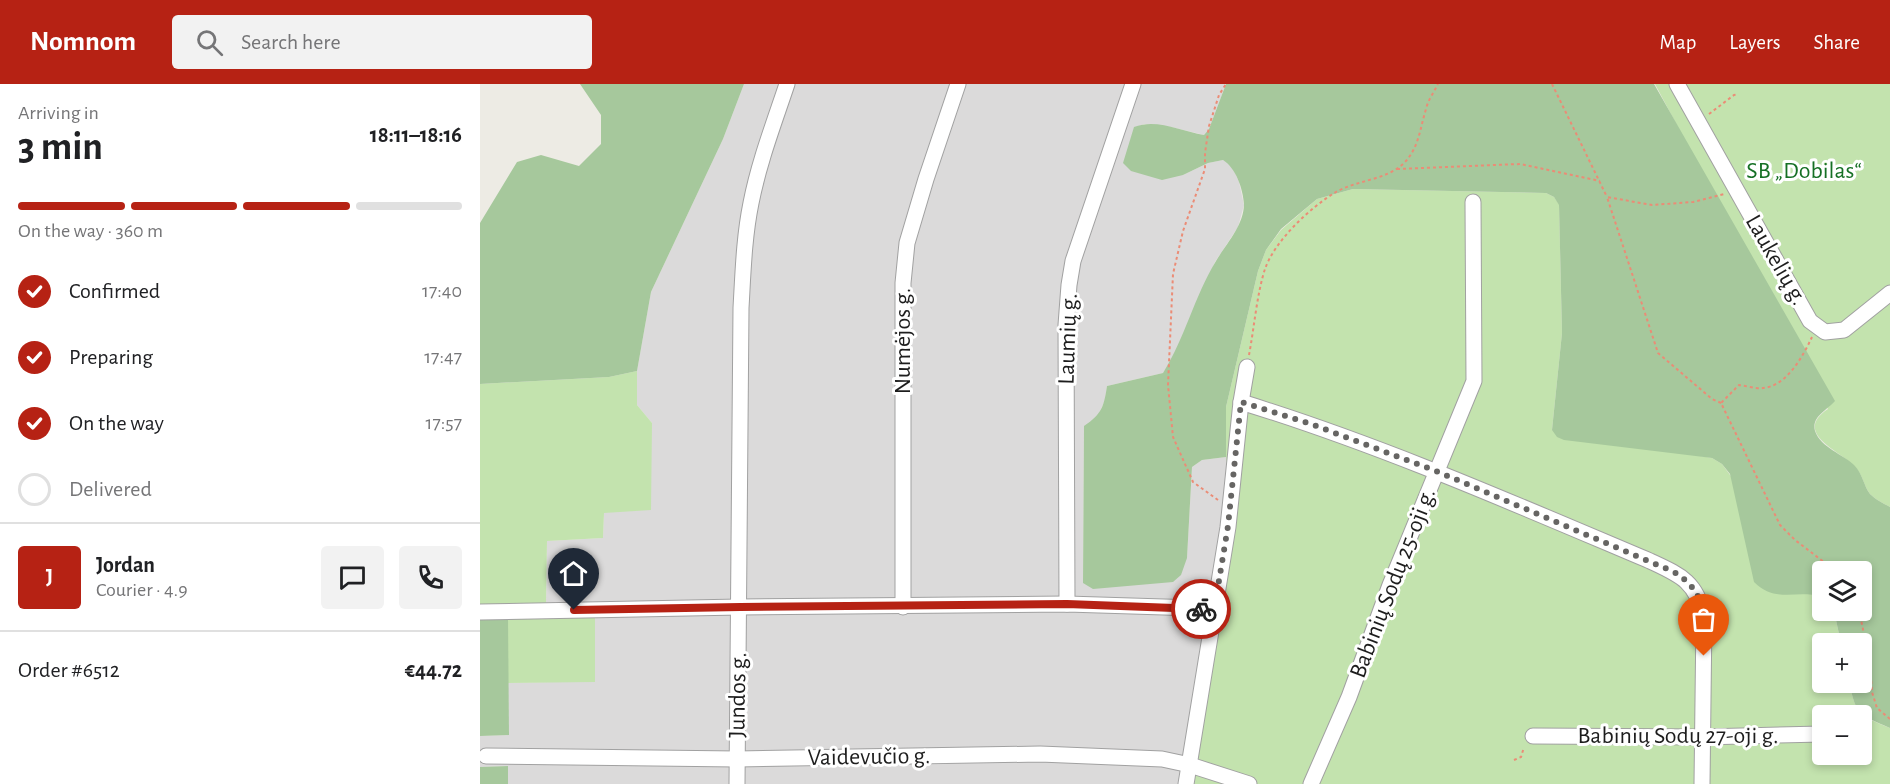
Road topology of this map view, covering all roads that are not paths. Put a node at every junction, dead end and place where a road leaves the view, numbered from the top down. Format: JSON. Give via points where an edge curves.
{"nodes":[{"id":1,"x":787,"y":84,"type":"edge"},
{"id":2,"x":958,"y":84,"type":"edge"},
{"id":3,"x":1133,"y":84,"type":"edge"},
{"id":4,"x":1677,"y":84,"type":"edge"},
{"id":5,"x":1473,"y":202,"type":"dead end"},
{"id":6,"x":1890,"y":293,"type":"edge"},
{"id":7,"x":1247,"y":367,"type":"road end"},
{"id":8,"x":1241,"y":402,"type":"junction"},
{"id":9,"x":1436,"y":471,"type":"junction"},
{"id":10,"x":1067,"y":604,"type":"junction"},
{"id":11,"x":740,"y":607,"type":"junction"},
{"id":12,"x":903,"y":607,"type":"junction"},
{"id":13,"x":1214,"y":611,"type":"junction"},
{"id":14,"x":480,"y":612,"type":"edge"},
{"id":15,"x":1812,"y":734,"type":"edge"},
{"id":16,"x":1533,"y":736,"type":"road end"},
{"id":17,"x":1703,"y":737,"type":"junction"},
{"id":18,"x":486,"y":756,"type":"dead end"},
{"id":19,"x":737,"y":759,"type":"junction"},
{"id":20,"x":1190,"y":765,"type":"junction"},
{"id":21,"x":737,"y":784,"type":"edge"},
{"id":22,"x":1186,"y":784,"type":"edge"},
{"id":23,"x":1249,"y":784,"type":"edge"},
{"id":24,"x":1311,"y":784,"type":"edge"},
{"id":25,"x":1702,"y":784,"type":"edge"}],
"edges":[{"from":1,"to":11,"type":"street","via":[[759,169],[745,248],[741,308]]},
{"from":2,"to":12,"type":"street","name":"Numėjos g.","via":[[907,243],[903,283]]},
{"from":3,"to":10,"type":"street","name":"Laumių g.","via":[[1073,261],[1069,285]]},
{"from":4,"to":6,"type":"street","name":"Laukelių g.","via":[[1810,321],[1825,332],[1844,330]]},
{"from":5,"to":9,"type":"street","name":"Babinių Sodų 25-oji g.","via":[[1474,381]]},
{"from":7,"to":8,"type":"street"},
{"from":8,"to":9,"type":"street"},
{"from":8,"to":13,"type":"street"},
{"from":9,"to":17,"type":"street","via":[[1650,561],[1690,583],[1704,616]]},
{"from":9,"to":24,"type":"street","name":"Babinių Sodų 25-oji g.","via":[[1349,697]]},
{"from":10,"to":12,"type":"street"},
{"from":10,"to":13,"type":"street"},
{"from":11,"to":12,"type":"street"},
{"from":11,"to":14,"type":"street"},
{"from":11,"to":19,"type":"street","name":"Jundos g."},
{"from":13,"to":20,"type":"street"},
{"from":15,"to":17,"type":"street","name":"Babinių Sodų 27-oji g."},
{"from":16,"to":17,"type":"street","name":"Babinių Sodų 27-oji g."},
{"from":17,"to":25,"type":"street"},
{"from":18,"to":19,"type":"street","name":"Vaidevučio g."},
{"from":19,"to":20,"type":"street","name":"Vaidevučio g.","via":[[1040,754],[1162,759]]},
{"from":19,"to":21,"type":"street","name":"Jundos g."},
{"from":20,"to":22,"type":"street"},
{"from":20,"to":23,"type":"street","name":"Vaidevučio g."}]}
